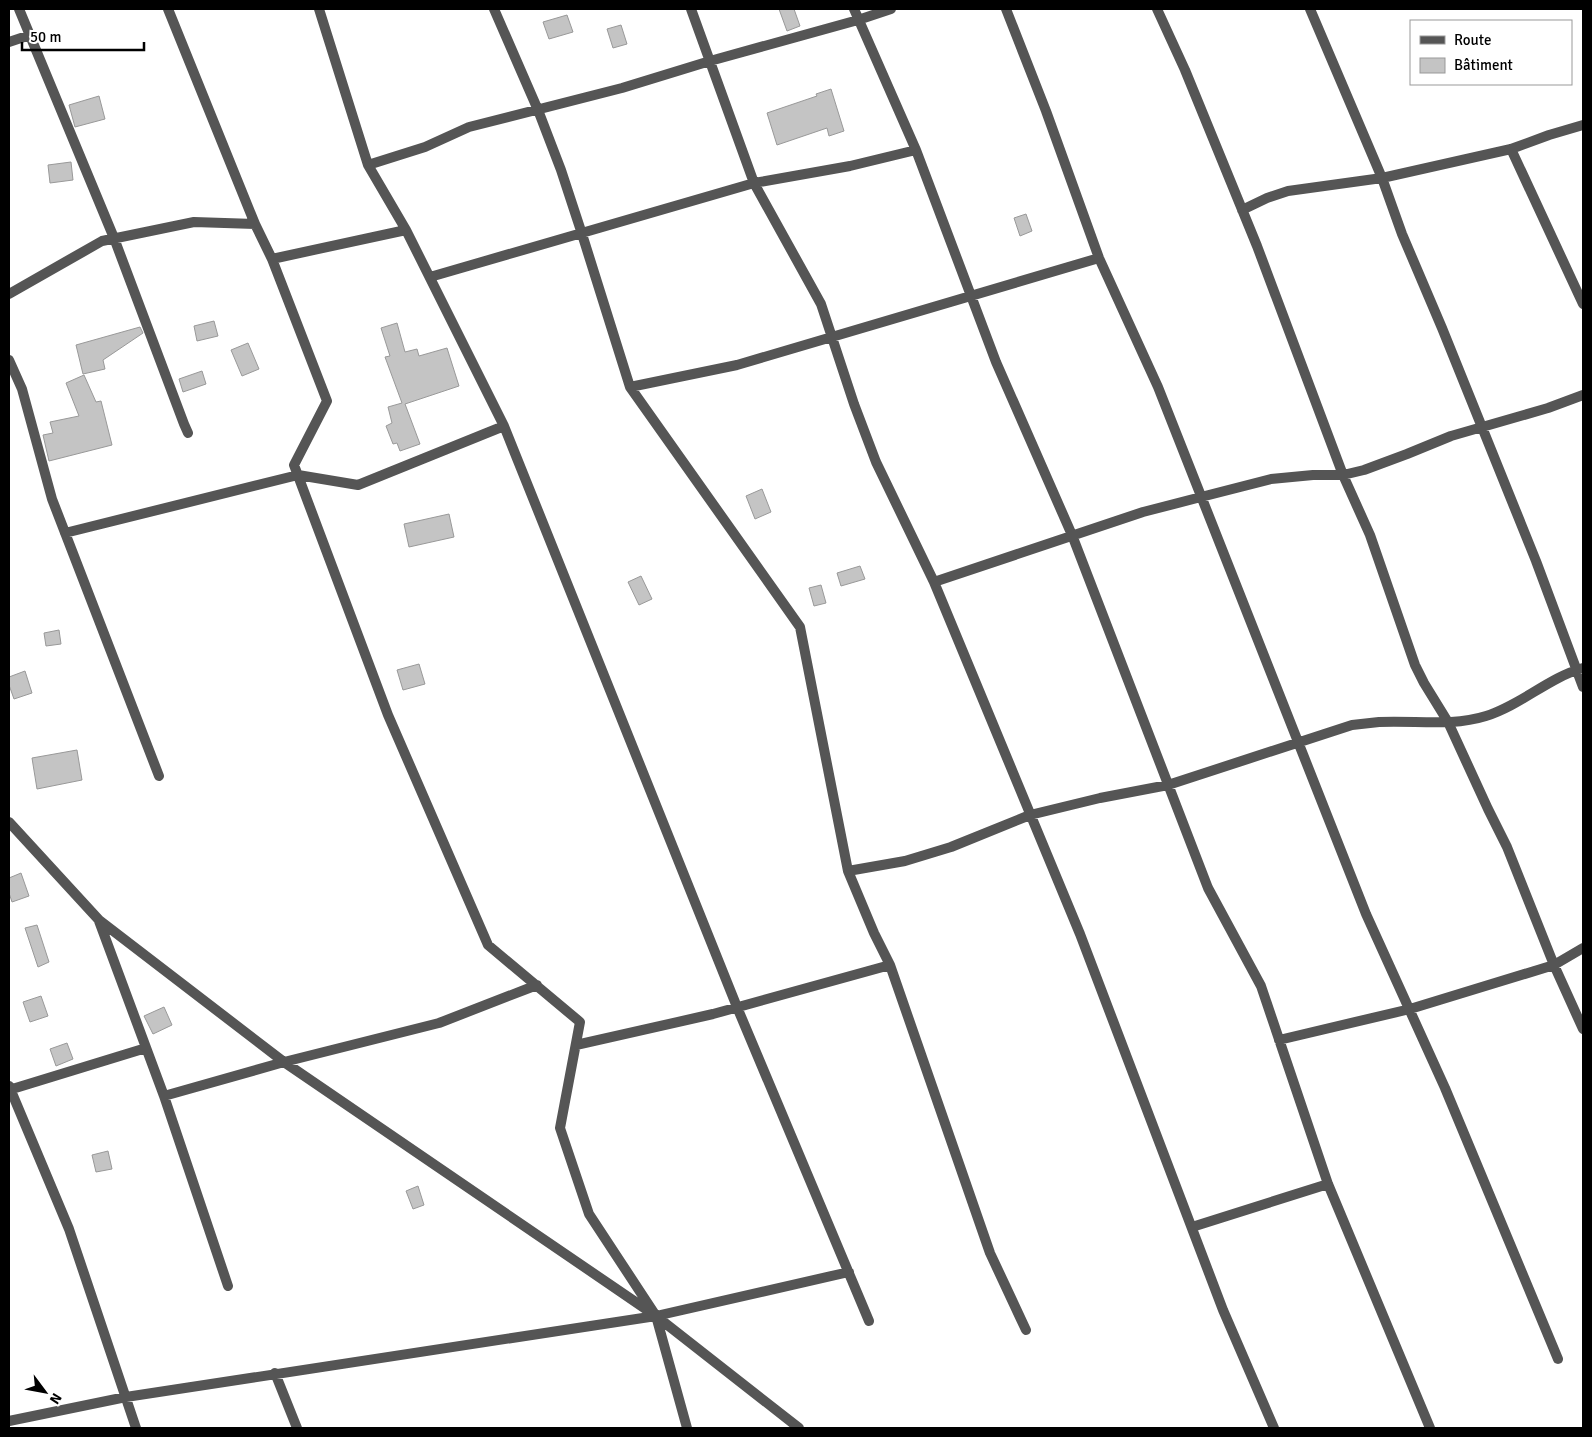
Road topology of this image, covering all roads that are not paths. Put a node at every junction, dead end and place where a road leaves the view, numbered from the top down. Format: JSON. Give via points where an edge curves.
{"nodes":[{"id":1,"x":19,"y":9,"type":"edge"},
{"id":2,"x":168,"y":9,"type":"edge"},
{"id":3,"x":319,"y":9,"type":"edge"},
{"id":4,"x":494,"y":9,"type":"edge"},
{"id":5,"x":691,"y":9,"type":"edge"},
{"id":6,"x":854,"y":9,"type":"edge"},
{"id":7,"x":891,"y":9,"type":"edge"},
{"id":8,"x":1007,"y":9,"type":"edge"},
{"id":9,"x":1157,"y":9,"type":"edge"},
{"id":10,"x":1310,"y":9,"type":"edge"},
{"id":11,"x":858,"y":20,"type":"junction"},
{"id":12,"x":30,"y":35,"type":"junction"},
{"id":13,"x":9,"y":42,"type":"edge"},
{"id":14,"x":710,"y":61,"type":"junction"},
{"id":15,"x":538,"y":110,"type":"junction"},
{"id":16,"x":1583,"y":126,"type":"edge"},
{"id":17,"x":1510,"y":149,"type":"junction"},
{"id":18,"x":916,"y":150,"type":"junction"},
{"id":19,"x":368,"y":165,"type":"junction"},
{"id":20,"x":1382,"y":178,"type":"junction"},
{"id":21,"x":754,"y":183,"type":"junction"},
{"id":22,"x":1242,"y":210,"type":"junction"},
{"id":23,"x":255,"y":224,"type":"junction"},
{"id":24,"x":406,"y":230,"type":"junction"},
{"id":25,"x":582,"y":234,"type":"junction"},
{"id":26,"x":114,"y":238,"type":"junction"},
{"id":27,"x":1099,"y":258,"type":"junction"},
{"id":28,"x":272,"y":259,"type":"junction"},
{"id":29,"x":430,"y":277,"type":"junction"},
{"id":30,"x":9,"y":294,"type":"edge"},
{"id":31,"x":972,"y":296,"type":"junction"},
{"id":32,"x":1583,"y":304,"type":"edge"},
{"id":33,"x":832,"y":337,"type":"junction"},
{"id":34,"x":9,"y":360,"type":"edge"},
{"id":35,"x":630,"y":387,"type":"junction"},
{"id":36,"x":1583,"y":395,"type":"edge"},
{"id":37,"x":504,"y":426,"type":"junction"},
{"id":38,"x":1482,"y":426,"type":"junction"},
{"id":39,"x":188,"y":433,"type":"dead end"},
{"id":40,"x":298,"y":475,"type":"junction"},
{"id":41,"x":1343,"y":475,"type":"junction"},
{"id":42,"x":1201,"y":497,"type":"junction"},
{"id":43,"x":65,"y":533,"type":"junction"},
{"id":44,"x":1072,"y":535,"type":"junction"},
{"id":45,"x":934,"y":582,"type":"junction"},
{"id":46,"x":1580,"y":669,"type":"edge"},
{"id":47,"x":1583,"y":687,"type":"edge"},
{"id":48,"x":1448,"y":722,"type":"junction"},
{"id":49,"x":1299,"y":743,"type":"junction"},
{"id":50,"x":159,"y":776,"type":"dead end"},
{"id":51,"x":1168,"y":785,"type":"junction"},
{"id":52,"x":1030,"y":815,"type":"junction"},
{"id":53,"x":9,"y":822,"type":"edge"},
{"id":54,"x":848,"y":871,"type":"junction"},
{"id":55,"x":99,"y":920,"type":"junction"},
{"id":56,"x":1583,"y":948,"type":"edge"},
{"id":57,"x":890,"y":965,"type":"junction"},
{"id":58,"x":1554,"y":965,"type":"junction"},
{"id":59,"x":536,"y":985,"type":"junction"},
{"id":60,"x":737,"y":1007,"type":"junction"},
{"id":61,"x":1410,"y":1009,"type":"junction"},
{"id":62,"x":1583,"y":1029,"type":"edge"},
{"id":63,"x":1279,"y":1040,"type":"junction"},
{"id":64,"x":576,"y":1045,"type":"junction"},
{"id":65,"x":146,"y":1048,"type":"junction"},
{"id":66,"x":284,"y":1062,"type":"junction"},
{"id":67,"x":9,"y":1089,"type":"edge"},
{"id":68,"x":164,"y":1096,"type":"junction"},
{"id":69,"x":1328,"y":1184,"type":"junction"},
{"id":70,"x":1192,"y":1227,"type":"junction"},
{"id":71,"x":848,"y":1272,"type":"junction"},
{"id":72,"x":228,"y":1286,"type":"dead end"},
{"id":73,"x":656,"y":1316,"type":"junction"},
{"id":74,"x":869,"y":1321,"type":"dead end"},
{"id":75,"x":1026,"y":1330,"type":"dead end"},
{"id":76,"x":1558,"y":1359,"type":"dead end"},
{"id":77,"x":275,"y":1373,"type":"junction"},
{"id":78,"x":126,"y":1397,"type":"junction"},
{"id":79,"x":9,"y":1421,"type":"edge"},
{"id":80,"x":136,"y":1428,"type":"edge"},
{"id":81,"x":297,"y":1428,"type":"edge"},
{"id":82,"x":687,"y":1428,"type":"edge"},
{"id":83,"x":799,"y":1428,"type":"edge"},
{"id":84,"x":1274,"y":1428,"type":"edge"},
{"id":85,"x":1430,"y":1428,"type":"edge"}],
"edges":[{"from":1,"to":12,"type":"street"},
{"from":2,"to":23,"type":"street"},
{"from":3,"to":19,"type":"street"},
{"from":4,"to":15,"type":"street"},
{"from":5,"to":14,"type":"street"},
{"from":6,"to":11,"type":"street"},
{"from":7,"to":11,"type":"street"},
{"from":8,"to":27,"type":"street"},
{"from":9,"to":22,"type":"street"},
{"from":10,"to":20,"type":"street"},
{"from":11,"to":14,"type":"street"},
{"from":11,"to":18,"type":"street"},
{"from":12,"to":13,"type":"street"},
{"from":12,"to":26,"type":"street"},
{"from":14,"to":15,"type":"street"},
{"from":14,"to":21,"type":"street"},
{"from":15,"to":19,"type":"street","via":[[469,127],[425,147]]},
{"from":15,"to":25,"type":"street"},
{"from":16,"to":17,"type":"street"},
{"from":17,"to":20,"type":"street"},
{"from":17,"to":32,"type":"street"},
{"from":18,"to":21,"type":"street","via":[[850,166]]},
{"from":18,"to":31,"type":"street"},
{"from":19,"to":24,"type":"street"},
{"from":20,"to":22,"type":"street","via":[[1288,191]]},
{"from":20,"to":38,"type":"street"},
{"from":21,"to":25,"type":"street"},
{"from":21,"to":33,"type":"street","via":[[821,304]]},
{"from":22,"to":41,"type":"street"},
{"from":23,"to":26,"type":"street","via":[[194,222]]},
{"from":23,"to":28,"type":"street"},
{"from":24,"to":28,"type":"street"},
{"from":24,"to":29,"type":"street"},
{"from":25,"to":29,"type":"street"},
{"from":25,"to":35,"type":"street"},
{"from":26,"to":30,"type":"street","via":[[102,241]]},
{"from":26,"to":39,"type":"street"},
{"from":27,"to":31,"type":"street"},
{"from":27,"to":42,"type":"street","via":[[1158,387]]},
{"from":28,"to":40,"type":"street","via":[[327,401],[294,465]]},
{"from":29,"to":37,"type":"street"},
{"from":31,"to":33,"type":"street"},
{"from":31,"to":44,"type":"street","via":[[1004,380]]},
{"from":33,"to":35,"type":"street","via":[[737,365]]},
{"from":33,"to":45,"type":"street","via":[[876,462]]},
{"from":34,"to":43,"type":"street","via":[[22,389],[52,499]]},
{"from":35,"to":54,"type":"street","via":[[800,627]]},
{"from":36,"to":38,"type":"street"},
{"from":37,"to":40,"type":"street","via":[[358,485]]},
{"from":37,"to":60,"type":"street"},
{"from":38,"to":41,"type":"street"},
{"from":38,"to":46,"type":"street"},
{"from":40,"to":43,"type":"street"},
{"from":40,"to":59,"type":"street","via":[[388,715],[488,945]]},
{"from":41,"to":42,"type":"street","via":[[1271,479]]},
{"from":41,"to":48,"type":"street","via":[[1370,535],[1414,665]]},
{"from":42,"to":44,"type":"street"},
{"from":42,"to":49,"type":"street"},
{"from":43,"to":50,"type":"street"},
{"from":44,"to":45,"type":"street"},
{"from":44,"to":51,"type":"street"},
{"from":45,"to":52,"type":"street"},
{"from":46,"to":47,"type":"street"},
{"from":46,"to":48,"type":"street","via":[[1489,715]]},
{"from":48,"to":49,"type":"street","via":[[1352,725]]},
{"from":48,"to":58,"type":"street","via":[[1507,847]]},
{"from":49,"to":51,"type":"street"},
{"from":49,"to":61,"type":"street","via":[[1366,914]]},
{"from":51,"to":52,"type":"street"},
{"from":51,"to":63,"type":"street","via":[[1212,898],[1260,986]]},
{"from":52,"to":54,"type":"street","via":[[951,847],[905,861]]},
{"from":52,"to":70,"type":"street","via":[[1080,934]]},
{"from":53,"to":55,"type":"street"},
{"from":54,"to":57,"type":"street"},
{"from":55,"to":65,"type":"street"},
{"from":55,"to":66,"type":"street"},
{"from":56,"to":58,"type":"street"},
{"from":57,"to":60,"type":"street"},
{"from":57,"to":75,"type":"street","via":[[990,1252]]},
{"from":58,"to":61,"type":"street"},
{"from":58,"to":62,"type":"street"},
{"from":59,"to":64,"type":"street","via":[[580,1022]]},
{"from":59,"to":66,"type":"street","via":[[439,1023]]},
{"from":60,"to":64,"type":"street"},
{"from":60,"to":71,"type":"street"},
{"from":61,"to":63,"type":"street"},
{"from":61,"to":76,"type":"street"},
{"from":63,"to":69,"type":"street"},
{"from":64,"to":73,"type":"street","via":[[560,1128],[589,1214]]},
{"from":65,"to":67,"type":"street"},
{"from":65,"to":68,"type":"street"},
{"from":66,"to":68,"type":"street"},
{"from":66,"to":73,"type":"street"},
{"from":67,"to":78,"type":"street","via":[[69,1229]]},
{"from":68,"to":72,"type":"street"},
{"from":69,"to":70,"type":"street"},
{"from":69,"to":85,"type":"street"},
{"from":70,"to":84,"type":"street","via":[[1223,1310]]},
{"from":71,"to":73,"type":"street"},
{"from":71,"to":74,"type":"street"},
{"from":73,"to":77,"type":"street"},
{"from":73,"to":82,"type":"street"},
{"from":73,"to":83,"type":"street"},
{"from":77,"to":78,"type":"street"},
{"from":77,"to":81,"type":"street"},
{"from":78,"to":79,"type":"street"},
{"from":78,"to":80,"type":"street"}]}
